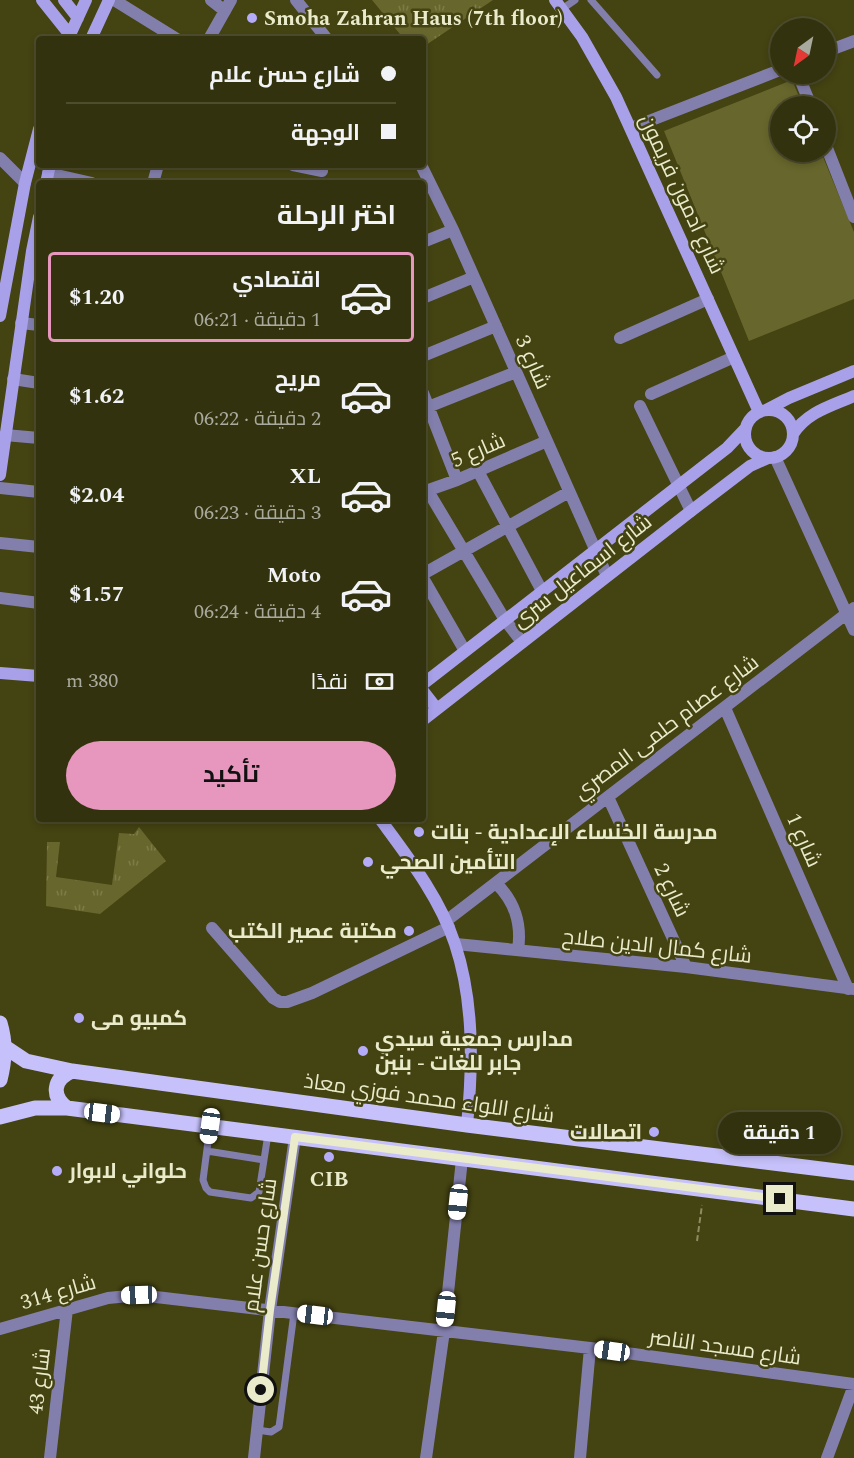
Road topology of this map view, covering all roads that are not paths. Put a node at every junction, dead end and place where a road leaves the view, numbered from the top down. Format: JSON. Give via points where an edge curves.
{"nodes":[{"id":1,"x":42,"y":0,"type":"edge"},
{"id":2,"x":64,"y":0,"type":"edge"},
{"id":3,"x":86,"y":0,"type":"edge"},
{"id":4,"x":211,"y":0,"type":"edge"},
{"id":5,"x":296,"y":0,"type":"edge"},
{"id":6,"x":575,"y":0,"type":"edge"},
{"id":7,"x":591,"y":0,"type":"edge"},
{"id":8,"x":108,"y":1,"type":"edge"},
{"id":9,"x":228,"y":5,"type":"edge"},
{"id":10,"x":559,"y":5,"type":"edge"},
{"id":11,"x":78,"y":18,"type":"junction"},
{"id":12,"x":68,"y":36,"type":"edge"},
{"id":13,"x":69,"y":36,"type":"edge"},
{"id":14,"x":92,"y":36,"type":"edge"},
{"id":15,"x":172,"y":36,"type":"edge"},
{"id":16,"x":214,"y":36,"type":"edge"},
{"id":17,"x":321,"y":36,"type":"edge"},
{"id":18,"x":854,"y":40,"type":"edge"},
{"id":19,"x":836,"y":47,"type":"edge"},
{"id":20,"x":770,"y":74,"type":"edge"},
{"id":21,"x":657,"y":75,"type":"dead end"},
{"id":22,"x":631,"y":128,"type":"junction"},
{"id":23,"x":36,"y":141,"type":"edge"},
{"id":24,"x":0,"y":158,"type":"edge"},
{"id":25,"x":833,"y":162,"type":"edge"},
{"id":26,"x":304,"y":168,"type":"edge"},
{"id":27,"x":322,"y":173,"type":"edge"},
{"id":28,"x":48,"y":174,"type":"edge"},
{"id":29,"x":77,"y":180,"type":"edge"},
{"id":30,"x":25,"y":183,"type":"junction"},
{"id":31,"x":427,"y":184,"type":"edge"},
{"id":32,"x":854,"y":217,"type":"edge"},
{"id":33,"x":453,"y":230,"type":"junction"},
{"id":34,"x":426,"y":241,"type":"edge"},
{"id":35,"x":35,"y":252,"type":"edge"},
{"id":36,"x":474,"y":277,"type":"junction"},
{"id":37,"x":426,"y":297,"type":"edge"},
{"id":38,"x":708,"y":299,"type":"junction"},
{"id":39,"x":0,"y":316,"type":"edge"},
{"id":40,"x":21,"y":323,"type":"junction"},
{"id":41,"x":36,"y":325,"type":"edge"},
{"id":42,"x":495,"y":326,"type":"junction"},
{"id":43,"x":620,"y":338,"type":"dead end"},
{"id":44,"x":426,"y":355,"type":"edge"},
{"id":45,"x":734,"y":357,"type":"junction"},
{"id":46,"x":516,"y":372,"type":"junction"},
{"id":47,"x":852,"y":376,"type":"edge"},
{"id":48,"x":13,"y":379,"type":"junction"},
{"id":49,"x":36,"y":382,"type":"edge"},
{"id":50,"x":651,"y":394,"type":"dead end"},
{"id":51,"x":854,"y":396,"type":"edge"},
{"id":52,"x":426,"y":401,"type":"edge"},
{"id":53,"x":640,"y":406,"type":"dead end"},
{"id":54,"x":428,"y":407,"type":"junction"},
{"id":55,"x":763,"y":411,"type":"junction"},
{"id":56,"x":746,"y":428,"type":"junction"},
{"id":57,"x":793,"y":434,"type":"junction"},
{"id":58,"x":5,"y":435,"type":"junction"},
{"id":59,"x":36,"y":438,"type":"edge"},
{"id":60,"x":547,"y":441,"type":"junction"},
{"id":61,"x":772,"y":458,"type":"junction"},
{"id":62,"x":478,"y":471,"type":"junction"},
{"id":63,"x":0,"y":475,"type":"edge"},
{"id":64,"x":457,"y":480,"type":"junction"},
{"id":65,"x":678,"y":485,"type":"junction"},
{"id":66,"x":0,"y":488,"type":"edge"},
{"id":67,"x":426,"y":491,"type":"edge"},
{"id":68,"x":36,"y":492,"type":"edge"},
{"id":69,"x":569,"y":492,"type":"junction"},
{"id":70,"x":426,"y":493,"type":"edge"},
{"id":71,"x":691,"y":511,"type":"junction"},
{"id":72,"x":508,"y":526,"type":"junction"},
{"id":73,"x":0,"y":543,"type":"edge"},
{"id":74,"x":36,"y":548,"type":"edge"},
{"id":75,"x":595,"y":550,"type":"junction"},
{"id":76,"x":464,"y":551,"type":"junction"},
{"id":77,"x":426,"y":574,"type":"edge"},
{"id":78,"x":607,"y":576,"type":"junction"},
{"id":79,"x":426,"y":581,"type":"edge"},
{"id":80,"x":542,"y":591,"type":"junction"},
{"id":81,"x":0,"y":598,"type":"edge"},
{"id":82,"x":36,"y":603,"type":"edge"},
{"id":83,"x":850,"y":611,"type":"edge"},
{"id":84,"x":505,"y":620,"type":"junction"},
{"id":85,"x":854,"y":630,"type":"edge"},
{"id":86,"x":522,"y":642,"type":"junction"},
{"id":87,"x":465,"y":651,"type":"junction"},
{"id":88,"x":0,"y":673,"type":"edge"},
{"id":89,"x":36,"y":676,"type":"edge"},
{"id":90,"x":426,"y":682,"type":"edge"},
{"id":91,"x":426,"y":694,"type":"edge"},
{"id":92,"x":724,"y":708,"type":"junction"},
{"id":93,"x":437,"y":709,"type":"junction"},
{"id":94,"x":426,"y":718,"type":"edge"},
{"id":95,"x":608,"y":797,"type":"junction"},
{"id":96,"x":382,"y":822,"type":"edge"},
{"id":97,"x":496,"y":883,"type":"junction"},
{"id":98,"x":447,"y":924,"type":"junction"},
{"id":99,"x":212,"y":928,"type":"dead end"},
{"id":100,"x":456,"y":944,"type":"junction"},
{"id":101,"x":518,"y":951,"type":"junction"},
{"id":102,"x":686,"y":967,"type":"junction"},
{"id":103,"x":851,"y":989,"type":"edge"},
{"id":104,"x":0,"y":1023,"type":"edge"},
{"id":105,"x":5,"y":1047,"type":"junction"},
{"id":106,"x":72,"y":1071,"type":"junction"},
{"id":107,"x":0,"y":1080,"type":"edge"},
{"id":108,"x":67,"y":1108,"type":"junction"},
{"id":109,"x":0,"y":1117,"type":"edge"},
{"id":110,"x":467,"y":1125,"type":"junction"},
{"id":111,"x":210,"y":1126,"type":"junction"},
{"id":112,"x":268,"y":1134,"type":"junction"},
{"id":113,"x":295,"y":1137,"type":"junction"},
{"id":114,"x":207,"y":1151,"type":"junction"},
{"id":115,"x":462,"y":1159,"type":"junction"},
{"id":116,"x":264,"y":1160,"type":"junction"},
{"id":117,"x":854,"y":1173,"type":"edge"},
{"id":118,"x":854,"y":1209,"type":"edge"},
{"id":119,"x":67,"y":1309,"type":"junction"},
{"id":120,"x":270,"y":1310,"type":"junction"},
{"id":121,"x":294,"y":1313,"type":"junction"},
{"id":122,"x":0,"y":1329,"type":"edge"},
{"id":123,"x":444,"y":1331,"type":"junction"},
{"id":124,"x":590,"y":1348,"type":"junction"},
{"id":125,"x":854,"y":1384,"type":"edge"},
{"id":126,"x":257,"y":1430,"type":"junction"},
{"id":127,"x":50,"y":1458,"type":"edge"},
{"id":128,"x":254,"y":1458,"type":"edge"},
{"id":129,"x":426,"y":1458,"type":"edge"},
{"id":130,"x":580,"y":1458,"type":"edge"},
{"id":131,"x":827,"y":1458,"type":"edge"}],
"edges":[{"from":1,"to":12,"type":"street"},
{"from":2,"to":11,"type":"street"},
{"from":3,"to":11,"type":"street"},
{"from":4,"to":9,"type":"street"},
{"from":5,"to":17,"type":"street"},
{"from":6,"to":10,"type":"lane"},
{"from":7,"to":21,"type":"lane"},
{"from":8,"to":14,"type":"street"},
{"from":8,"to":15,"type":"street"},
{"from":9,"to":16,"type":"street"},
{"from":10,"to":22,"type":"street","name":"شارع ادمون فريمون","via":[[600,67]]},
{"from":11,"to":13,"type":"street"},
{"from":18,"to":19,"type":"street"},
{"from":20,"to":22,"type":"street"},
{"from":22,"to":38,"type":"street","name":"شارع ادمون فريمون"},
{"from":23,"to":30,"type":"street"},
{"from":24,"to":30,"type":"street"},
{"from":25,"to":32,"type":"street"},
{"from":26,"to":27,"type":"street"},
{"from":28,"to":29,"type":"street"},
{"from":30,"to":39,"type":"street"},
{"from":31,"to":33,"type":"street","name":"شارع 3"},
{"from":33,"to":34,"type":"street"},
{"from":33,"to":36,"type":"street","name":"شارع 3"},
{"from":35,"to":40,"type":"street"},
{"from":36,"to":37,"type":"street"},
{"from":36,"to":42,"type":"street","name":"شارع 3"},
{"from":38,"to":43,"type":"street"},
{"from":38,"to":45,"type":"street","name":"شارع ادمون فريمون"},
{"from":40,"to":41,"type":"street"},
{"from":40,"to":48,"type":"street"},
{"from":42,"to":44,"type":"street"},
{"from":42,"to":46,"type":"street","name":"شارع 3"},
{"from":45,"to":50,"type":"street"},
{"from":45,"to":55,"type":"street","name":"شارع ادمون فريمون"},
{"from":46,"to":54,"type":"street"},
{"from":46,"to":60,"type":"street","name":"شارع 3"},
{"from":47,"to":55,"type":"street"},
{"from":48,"to":49,"type":"street"},
{"from":48,"to":58,"type":"street"},
{"from":51,"to":57,"type":"street","via":[[814,413]]},
{"from":52,"to":54,"type":"street"},
{"from":53,"to":65,"type":"street"},
{"from":54,"to":64,"type":"street"},
{"from":55,"to":56,"type":"street"},
{"from":55,"to":57,"type":"street","via":[[786,417]]},
{"from":56,"to":61,"type":"street","via":[[745,435],[755,454]]},
{"from":56,"to":65,"type":"street","name":"شارع اسماعيل سرى","via":[[733,443]]},
{"from":57,"to":61,"type":"street","via":[[787,450]]},
{"from":58,"to":59,"type":"street"},
{"from":58,"to":63,"type":"street"},
{"from":60,"to":62,"type":"street","name":"شارع 5"},
{"from":60,"to":69,"type":"street","name":"شارع 3"},
{"from":61,"to":71,"type":"street","name":"شارع اسماعيل سرى","via":[[750,466]]},
{"from":61,"to":83,"type":"street"},
{"from":62,"to":64,"type":"street","name":"شارع 5"},
{"from":62,"to":72,"type":"street"},
{"from":64,"to":67,"type":"street","name":"شارع 5"},
{"from":65,"to":71,"type":"street"},
{"from":65,"to":75,"type":"street","name":"شارع اسماعيل سرى"},
{"from":66,"to":68,"type":"street"},
{"from":69,"to":72,"type":"street"},
{"from":69,"to":75,"type":"street","name":"شارع 3"},
{"from":70,"to":76,"type":"street"},
{"from":71,"to":78,"type":"street","name":"شارع اسماعيل سرى"},
{"from":72,"to":76,"type":"street"},
{"from":72,"to":80,"type":"street"},
{"from":73,"to":74,"type":"street"},
{"from":75,"to":78,"type":"street","name":"شارع 3"},
{"from":75,"to":80,"type":"street","name":"شارع اسماعيل سرى"},
{"from":76,"to":77,"type":"street"},
{"from":76,"to":84,"type":"street"},
{"from":78,"to":86,"type":"street","name":"شارع اسماعيل سرى"},
{"from":79,"to":87,"type":"street"},
{"from":80,"to":84,"type":"street","name":"شارع اسماعيل سرى"},
{"from":81,"to":82,"type":"street"},
{"from":83,"to":85,"type":"street"},
{"from":83,"to":92,"type":"street","name":"شارع عصام حلمى المصري"},
{"from":84,"to":86,"type":"street"},
{"from":84,"to":87,"type":"street","name":"شارع اسماعيل سرى"},
{"from":86,"to":93,"type":"street","name":"شارع اسماعيل سرى"},
{"from":87,"to":90,"type":"street","name":"شارع اسماعيل سرى"},
{"from":88,"to":89,"type":"street"},
{"from":91,"to":93,"type":"street"},
{"from":92,"to":95,"type":"street","name":"شارع عصام حلمى المصري"},
{"from":92,"to":103,"type":"street","name":"شارع 1"},
{"from":93,"to":94,"type":"street","name":"شارع اسماعيل سرى"},
{"from":95,"to":97,"type":"street","name":"شارع عصام حلمى المصري"},
{"from":95,"to":102,"type":"street","name":"شارع 2"},
{"from":96,"to":98,"type":"street"},
{"from":97,"to":98,"type":"street","name":"شارع عصام حلمى المصري"},
{"from":97,"to":101,"type":"street","via":[[517,913]]},
{"from":98,"to":99,"type":"street","name":"شارع عصام حلمى المصري","via":[[287,1002],[273,998]]},
{"from":98,"to":100,"type":"street"},
{"from":100,"to":101,"type":"street","name":"شارع كمال الدين صلاح"},
{"from":100,"to":110,"type":"street","via":[[471,1050]]},
{"from":101,"to":102,"type":"street","name":"شارع كمال الدين صلاح"},
{"from":102,"to":103,"type":"street","name":"شارع كمال الدين صلاح"},
{"from":104,"to":105,"type":"main road"},
{"from":105,"to":106,"type":"main road","name":"شارع اللواء محمد فوزي معاذ","via":[[26,1061]]},
{"from":105,"to":107,"type":"main road"},
{"from":106,"to":108,"type":"main road","via":[[58,1080],[56,1088],[56,1096]]},
{"from":106,"to":110,"type":"main road","name":"شارع اللواء محمد فوزي معاذ"},
{"from":108,"to":109,"type":"main road","via":[[35,1108]]},
{"from":108,"to":111,"type":"main road"},
{"from":110,"to":117,"type":"main road","name":"شارع اللواء محمد فوزي معاذ"},
{"from":111,"to":112,"type":"main road"},
{"from":111,"to":114,"type":"lane"},
{"from":112,"to":113,"type":"main road"},
{"from":112,"to":116,"type":"lane"},
{"from":113,"to":115,"type":"main road"},
{"from":113,"to":120,"type":"street","name":"شارع حسن علام"},
{"from":114,"to":116,"type":"lane"},
{"from":114,"to":116,"type":"lane","via":[[203,1180],[210,1192],[251,1198],[259,1192]]},
{"from":115,"to":118,"type":"main road"},
{"from":115,"to":123,"type":"street"},
{"from":119,"to":120,"type":"street","name":"شارع 314","via":[[139,1295]]},
{"from":119,"to":122,"type":"street","name":"شارع 314"},
{"from":119,"to":127,"type":"street","name":"شارع 43"},
{"from":120,"to":121,"type":"street","name":"شارع مسجد الناصر"},
{"from":120,"to":126,"type":"street","name":"شارع حسن علام"},
{"from":121,"to":123,"type":"street","name":"شارع مسجد الناصر"},
{"from":121,"to":126,"type":"lane","name":"شارع حسن علام","via":[[279,1427],[271,1432]]},
{"from":123,"to":124,"type":"street","name":"شارع مسجد الناصر"},
{"from":123,"to":129,"type":"street"},
{"from":124,"to":125,"type":"street","name":"شارع مسجد الناصر"},
{"from":124,"to":130,"type":"street"},
{"from":125,"to":131,"type":"street"},
{"from":126,"to":128,"type":"street","name":"شارع حسن علام"}]}
